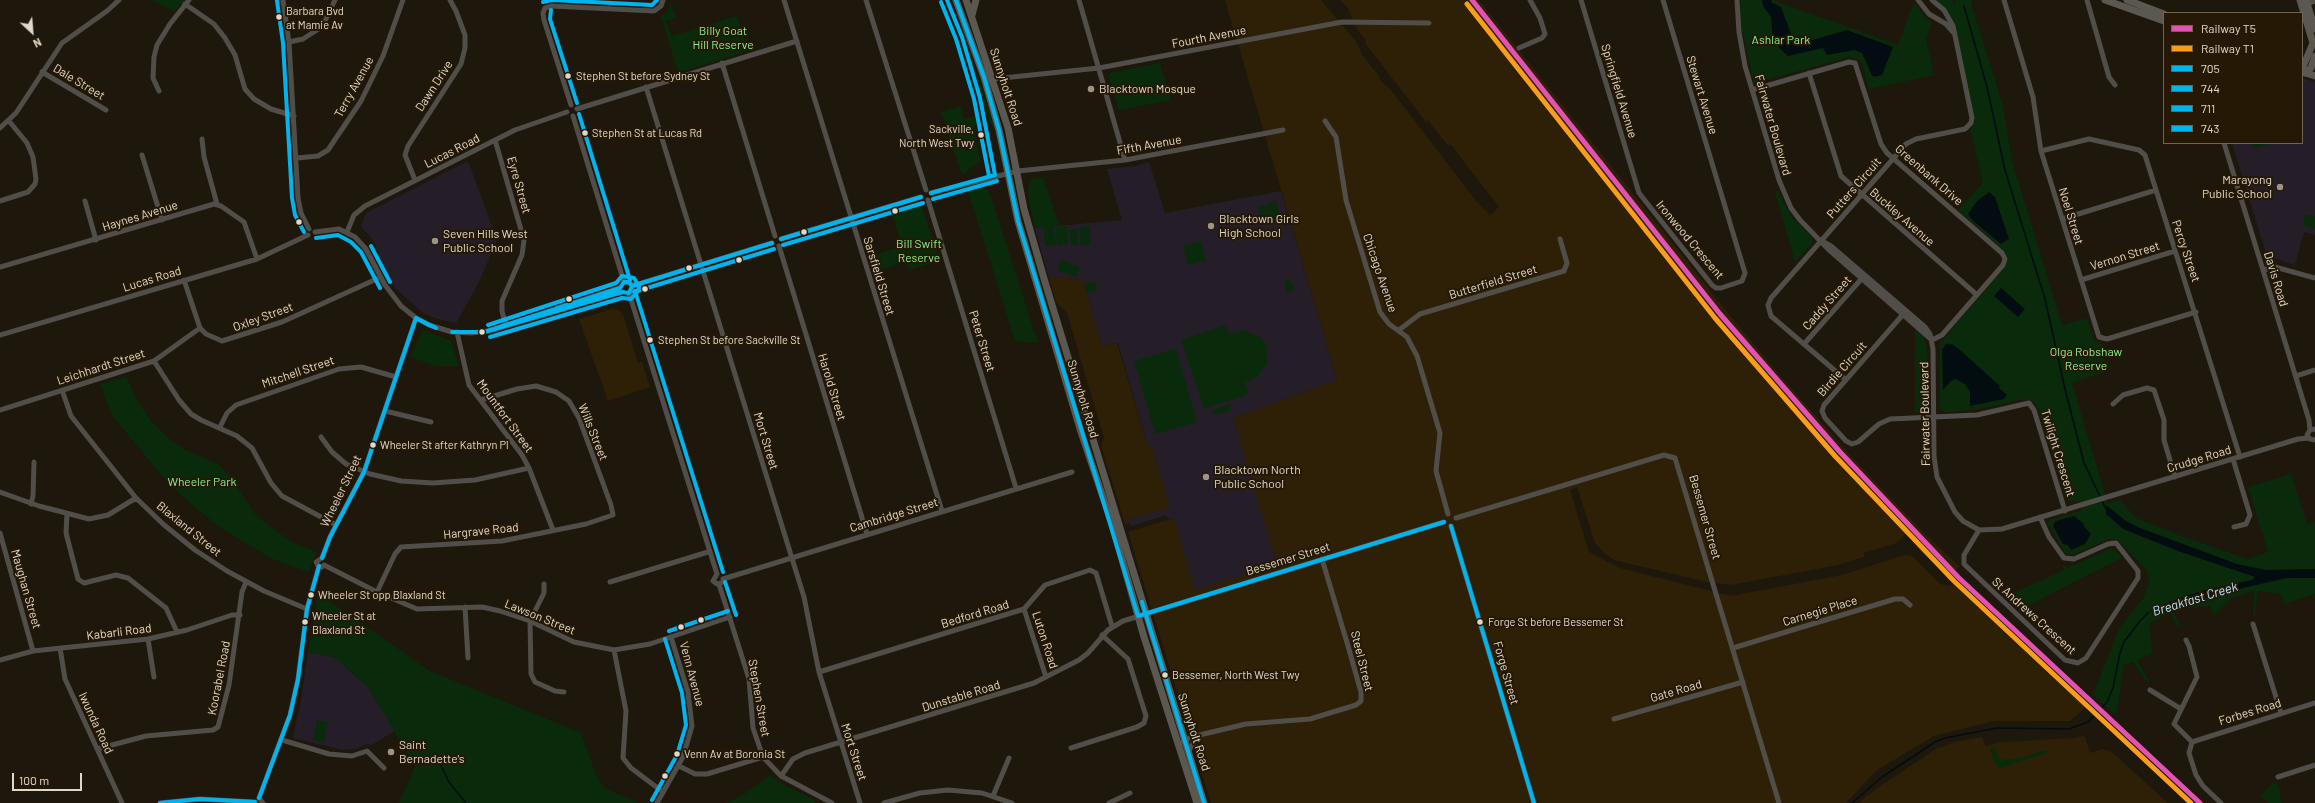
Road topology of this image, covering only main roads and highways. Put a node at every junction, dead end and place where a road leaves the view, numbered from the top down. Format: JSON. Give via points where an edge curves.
{"nodes":[{"id":1,"x":956,"y":0,"type":"edge"},
{"id":2,"x":966,"y":0,"type":"edge"},
{"id":3,"x":976,"y":0,"type":"edge"},
{"id":4,"x":2105,"y":0,"type":"edge"},
{"id":5,"x":2127,"y":0,"type":"edge"},
{"id":6,"x":2303,"y":2,"type":"edge"},
{"id":7,"x":2163,"y":14,"type":"edge"},
{"id":8,"x":972,"y":17,"type":"junction"},
{"id":9,"x":2163,"y":21,"type":"edge"},
{"id":10,"x":2315,"y":29,"type":"edge"},
{"id":11,"x":2315,"y":56,"type":"edge"},
{"id":12,"x":2306,"y":69,"type":"edge"},
{"id":13,"x":2315,"y":76,"type":"edge"},
{"id":14,"x":1185,"y":752,"type":"junction"},
{"id":15,"x":1196,"y":803,"type":"edge"},
{"id":16,"x":1204,"y":803,"type":"edge"}],
"edges":[{"from":1,"to":14,"type":"main road","name":"Sunnyholt Road","via":[[984,78],[999,130],[1018,221],[1057,353],[1114,531],[1138,616]]},
{"from":2,"to":8,"type":"main road","name":"Sunnyholt Road"},
{"from":3,"to":8,"type":"main road"},
{"from":4,"to":9,"type":"main road"},
{"from":5,"to":7,"type":"main road"},
{"from":6,"to":10,"type":"main road"},
{"from":6,"to":12,"type":"main road","via":[[2312,40]]},
{"from":8,"to":14,"type":"main road","name":"Sunnyholt Road","via":[[1008,128],[1024,208],[1044,282],[1185,739]]},
{"from":11,"to":12,"type":"main road"},
{"from":12,"to":13,"type":"main road"},
{"from":14,"to":15,"type":"main road","name":"Sunnyholt Road"},
{"from":14,"to":16,"type":"main road","name":"Sunnyholt Road"}]}
